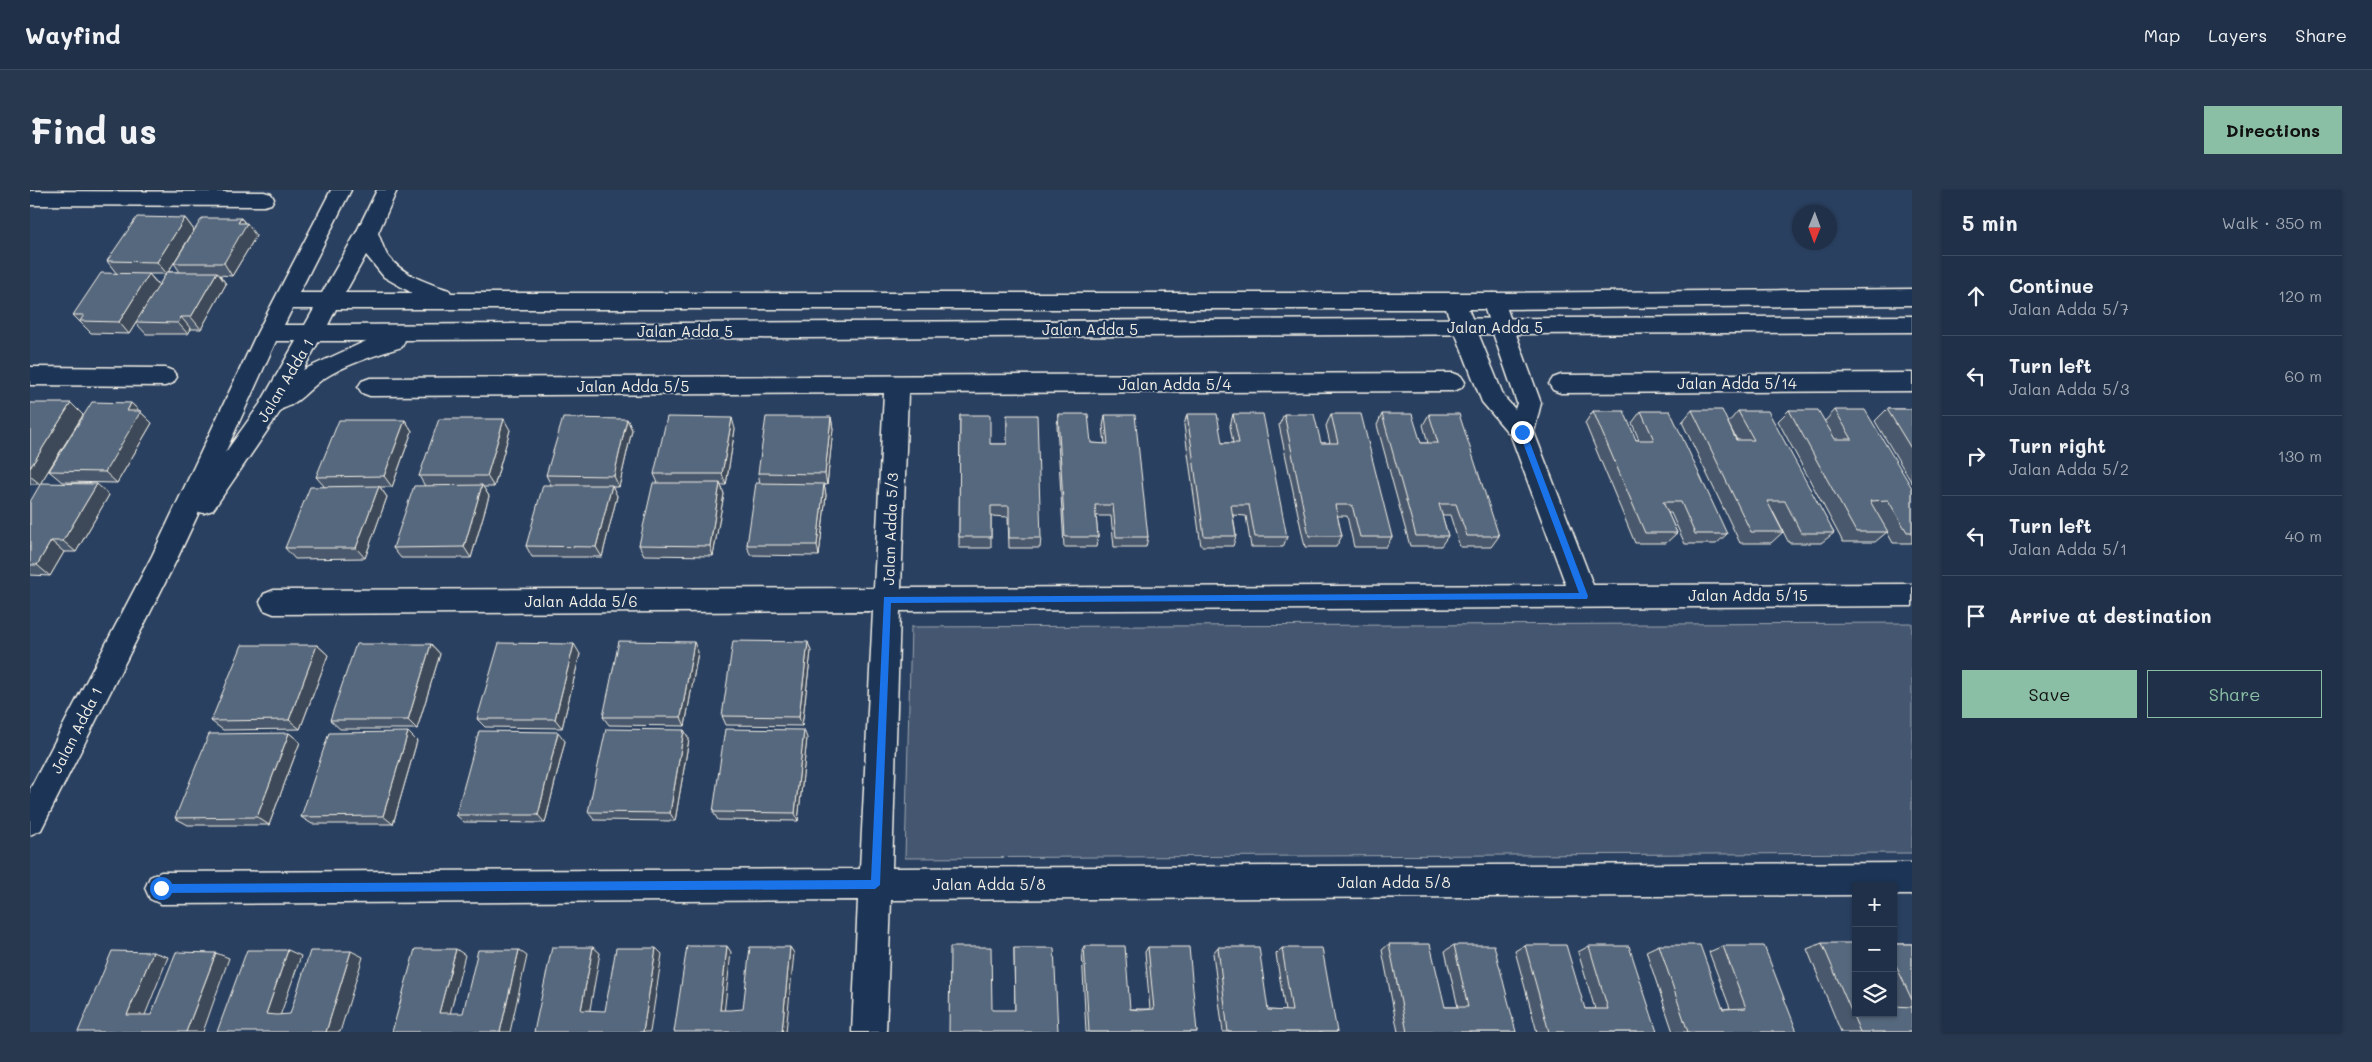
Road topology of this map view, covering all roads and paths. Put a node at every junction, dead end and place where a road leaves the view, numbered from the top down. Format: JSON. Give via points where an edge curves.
{"nodes":[{"id":1,"x":341,"y":190,"type":"edge"},
{"id":2,"x":387,"y":190,"type":"edge"},
{"id":3,"x":30,"y":198,"type":"edge"},
{"id":4,"x":264,"y":199,"type":"dead end"},
{"id":5,"x":367,"y":233,"type":"junction"},
{"id":6,"x":1912,"y":297,"type":"edge"},
{"id":7,"x":456,"y":299,"type":"junction"},
{"id":8,"x":1454,"y":300,"type":"junction"},
{"id":9,"x":284,"y":301,"type":"junction"},
{"id":10,"x":1493,"y":301,"type":"junction"},
{"id":11,"x":329,"y":302,"type":"junction"},
{"id":12,"x":1912,"y":324,"type":"edge"},
{"id":13,"x":1464,"y":327,"type":"junction"},
{"id":14,"x":1504,"y":327,"type":"junction"},
{"id":15,"x":427,"y":332,"type":"junction"},
{"id":16,"x":268,"y":333,"type":"junction"},
{"id":17,"x":313,"y":333,"type":"junction"},
{"id":18,"x":30,"y":376,"type":"edge"},
{"id":19,"x":165,"y":377,"type":"dead end"},
{"id":20,"x":1453,"y":382,"type":"dead end"},
{"id":21,"x":1912,"y":382,"type":"edge"},
{"id":22,"x":1561,"y":384,"type":"dead end"},
{"id":23,"x":896,"y":385,"type":"junction"},
{"id":24,"x":370,"y":387,"type":"dead end"},
{"id":25,"x":270,"y":410,"type":"junction"},
{"id":26,"x":1522,"y":432,"type":"junction"},
{"id":27,"x":164,"y":559,"type":"junction"},
{"id":28,"x":1912,"y":595,"type":"edge"},
{"id":29,"x":1584,"y":596,"type":"junction"},
{"id":30,"x":887,"y":599,"type":"junction"},
{"id":31,"x":274,"y":602,"type":"dead end"},
{"id":32,"x":30,"y":820,"type":"edge"},
{"id":33,"x":1912,"y":879,"type":"edge"},
{"id":34,"x":875,"y":885,"type":"junction"},
{"id":35,"x":161,"y":888,"type":"dead end"},
{"id":36,"x":869,"y":1032,"type":"edge"}],
"edges":[{"from":1,"to":9,"type":"street","name":"Jalan Adda 1"},
{"from":2,"to":5,"type":"street","name":"Jalan Adda 1"},
{"from":3,"to":4,"type":"street"},
{"from":5,"to":7,"type":"street","via":[[379,258],[397,276],[427,292]]},
{"from":5,"to":11,"type":"street","name":"Jalan Adda 1"},
{"from":6,"to":10,"type":"street","name":"Jalan Adda 5"},
{"from":7,"to":8,"type":"street","name":"Jalan Adda 5"},
{"from":7,"to":11,"type":"street","name":"Jalan Adda 5"},
{"from":8,"to":10,"type":"street","name":"Jalan Adda 5"},
{"from":8,"to":13,"type":"street"},
{"from":9,"to":11,"type":"street","name":"Jalan Adda 5"},
{"from":9,"to":16,"type":"street","name":"Jalan Adda 1"},
{"from":10,"to":14,"type":"street"},
{"from":11,"to":17,"type":"street","name":"Jalan Adda 1"},
{"from":12,"to":14,"type":"street","name":"Jalan Adda 5"},
{"from":13,"to":14,"type":"street","name":"Jalan Adda 5"},
{"from":13,"to":15,"type":"street","name":"Jalan Adda 5"},
{"from":13,"to":26,"type":"street","via":[[1494,402]]},
{"from":14,"to":26,"type":"street","via":[[1530,403]]},
{"from":15,"to":17,"type":"street","name":"Jalan Adda 5"},
{"from":15,"to":25,"type":"street","via":[[369,348],[315,372]]},
{"from":16,"to":17,"type":"street","name":"Jalan Adda 5"},
{"from":16,"to":27,"type":"street","name":"Jalan Adda 1"},
{"from":17,"to":25,"type":"street","name":"Jalan Adda 1"},
{"from":18,"to":19,"type":"street"},
{"from":20,"to":23,"type":"street","name":"Jalan Adda 5/4"},
{"from":21,"to":22,"type":"street","name":"Jalan Adda 5/14"},
{"from":23,"to":24,"type":"street","name":"Jalan Adda 5/5"},
{"from":23,"to":30,"type":"street","name":"Jalan Adda 5/3"},
{"from":25,"to":27,"type":"street","name":"Jalan Adda 1"},
{"from":26,"to":29,"type":"street"},
{"from":27,"to":32,"type":"street","name":"Jalan Adda 1"},
{"from":28,"to":29,"type":"street","name":"Jalan Adda 5/15"},
{"from":29,"to":30,"type":"street","name":"Jalan Adda 5/15"},
{"from":30,"to":31,"type":"street","name":"Jalan Adda 5/6"},
{"from":30,"to":34,"type":"street","name":"Jalan Adda 5/3"},
{"from":33,"to":34,"type":"street","name":"Jalan Adda 5/8"},
{"from":34,"to":35,"type":"street","name":"Jalan Adda 5/8"},
{"from":34,"to":36,"type":"street","name":"Jalan Adda 5/3"}]}
